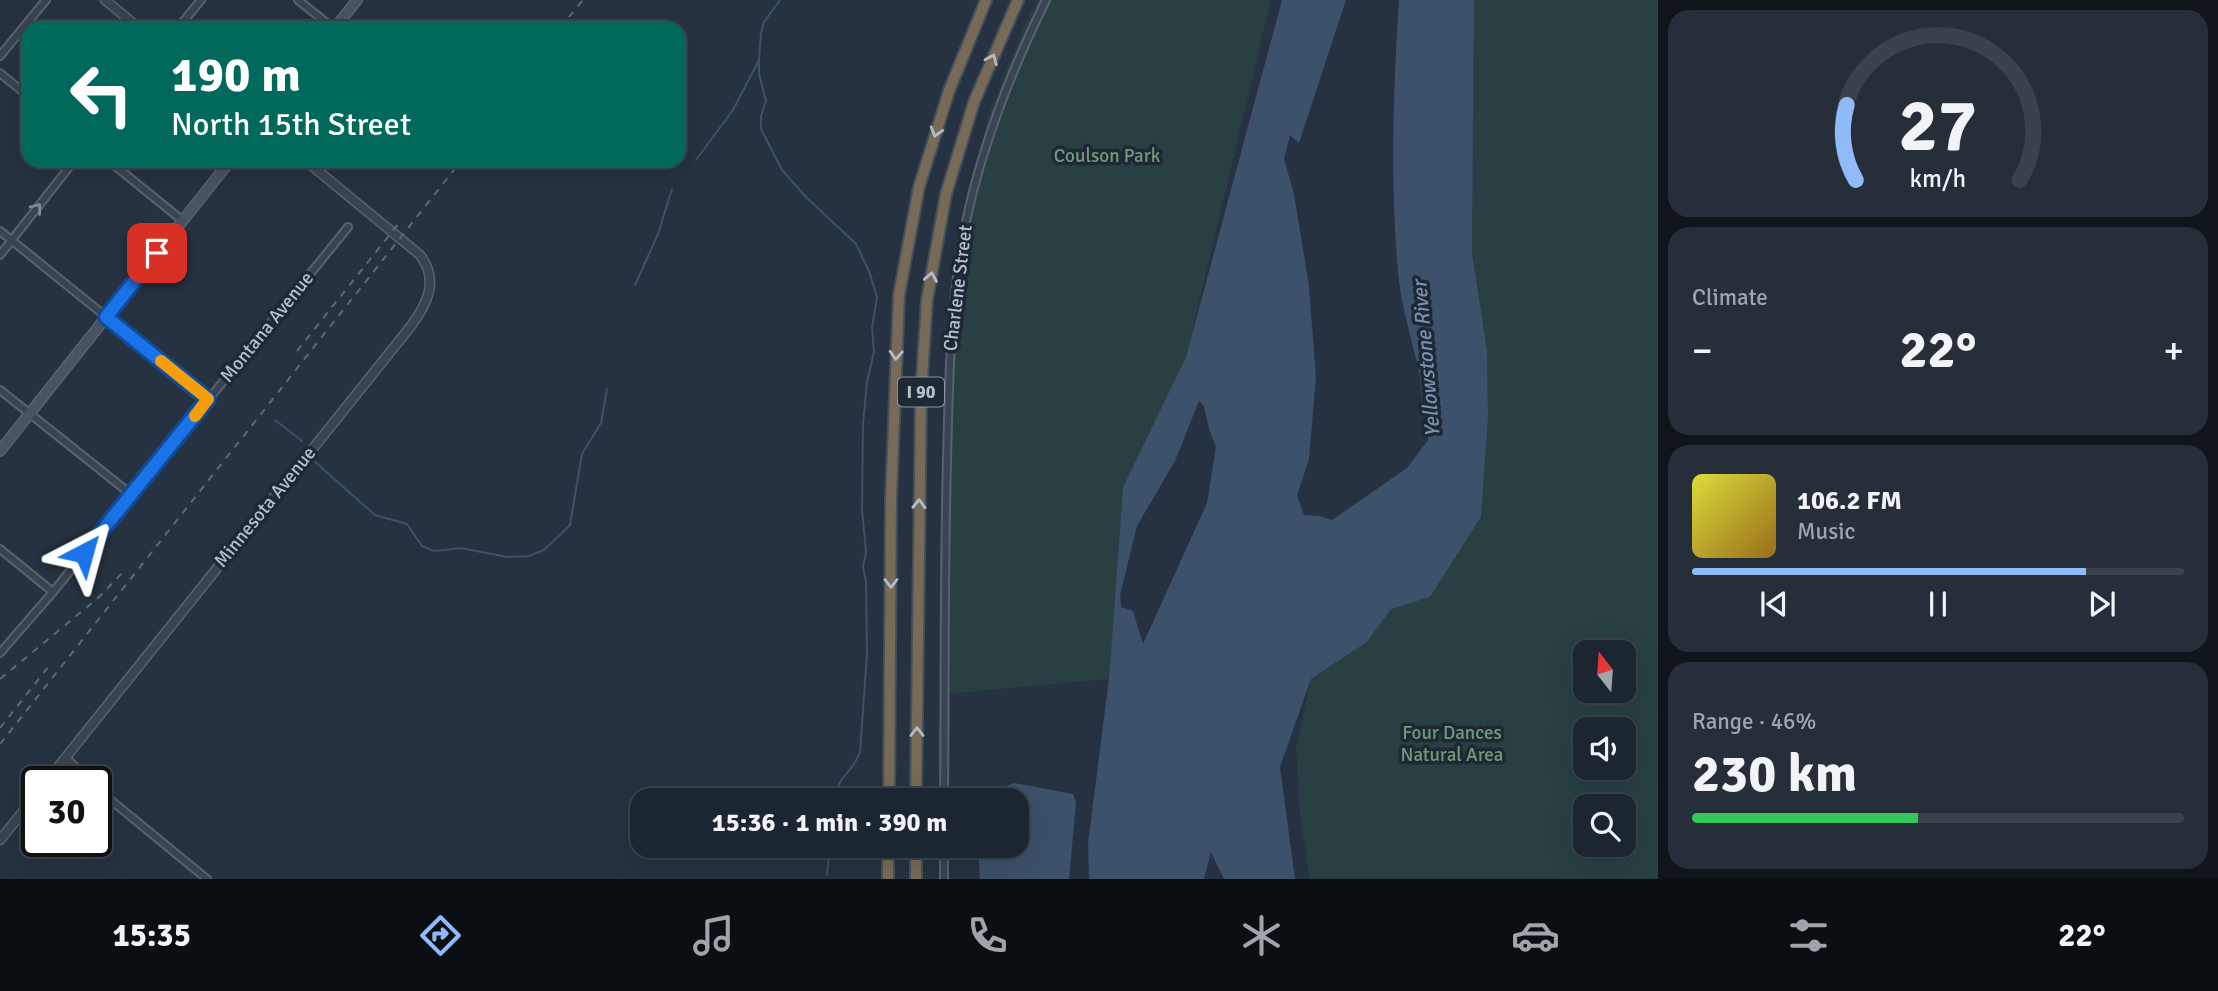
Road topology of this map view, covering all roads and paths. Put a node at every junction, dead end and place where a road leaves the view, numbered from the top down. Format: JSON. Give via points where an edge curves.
{"nodes":[{"id":1,"x":46,"y":0,"type":"edge"},
{"id":2,"x":105,"y":0,"type":"edge"},
{"id":3,"x":201,"y":0,"type":"edge"},
{"id":4,"x":298,"y":0,"type":"edge"},
{"id":5,"x":358,"y":0,"type":"edge"},
{"id":6,"x":986,"y":0,"type":"edge"},
{"id":7,"x":1018,"y":0,"type":"edge"},
{"id":8,"x":1046,"y":0,"type":"edge"},
{"id":9,"x":29,"y":21,"type":"edge"},
{"id":10,"x":130,"y":21,"type":"edge"},
{"id":11,"x":184,"y":21,"type":"edge"},
{"id":12,"x":325,"y":21,"type":"edge"},
{"id":13,"x":340,"y":21,"type":"edge"},
{"id":14,"x":21,"y":31,"type":"edge"},
{"id":15,"x":0,"y":57,"type":"edge"},
{"id":16,"x":0,"y":73,"type":"edge"},
{"id":17,"x":21,"y":90,"type":"edge"},
{"id":18,"x":68,"y":168,"type":"edge"},
{"id":19,"x":118,"y":168,"type":"edge"},
{"id":20,"x":225,"y":168,"type":"edge"},
{"id":21,"x":315,"y":168,"type":"edge"},
{"id":22,"x":183,"y":221,"type":"junction"},
{"id":23,"x":348,"y":227,"type":"dead end"},
{"id":24,"x":0,"y":231,"type":"edge"},
{"id":25,"x":11,"y":240,"type":"junction"},
{"id":26,"x":0,"y":255,"type":"edge"},
{"id":27,"x":106,"y":317,"type":"junction"},
{"id":28,"x":0,"y":390,"type":"edge"},
{"id":29,"x":208,"y":399,"type":"junction"},
{"id":30,"x":30,"y":414,"type":"junction"},
{"id":31,"x":0,"y":451,"type":"edge"},
{"id":32,"x":131,"y":495,"type":"junction"},
{"id":33,"x":0,"y":549,"type":"edge"},
{"id":34,"x":53,"y":592,"type":"junction"},
{"id":35,"x":0,"y":653,"type":"edge"},
{"id":36,"x":66,"y":758,"type":"junction"},
{"id":37,"x":59,"y":766,"type":"edge"},
{"id":38,"x":74,"y":766,"type":"edge"},
{"id":39,"x":889,"y":788,"type":"edge"},
{"id":40,"x":916,"y":788,"type":"edge"},
{"id":41,"x":944,"y":788,"type":"edge"},
{"id":42,"x":112,"y":801,"type":"edge"},
{"id":43,"x":21,"y":814,"type":"edge"},
{"id":44,"x":0,"y":840,"type":"edge"},
{"id":45,"x":888,"y":858,"type":"edge"},
{"id":46,"x":916,"y":858,"type":"edge"},
{"id":47,"x":944,"y":858,"type":"edge"},
{"id":48,"x":207,"y":879,"type":"edge"},
{"id":49,"x":888,"y":879,"type":"edge"},
{"id":50,"x":916,"y":879,"type":"edge"},
{"id":51,"x":944,"y":879,"type":"edge"}],
"edges":[{"from":1,"to":9,"type":"street"},
{"from":2,"to":10,"type":"street"},
{"from":3,"to":11,"type":"street"},
{"from":4,"to":12,"type":"street"},
{"from":5,"to":13,"type":"main road"},
{"from":6,"to":39,"type":"highway","number":"I 90","one_way":true,"via":[[949,91],[919,187],[899,295],[891,485]]},
{"from":40,"to":7,"type":"highway","number":"I 90","one_way":true,"via":[[921,394],[927,300],[946,194],[974,102]]},
{"from":8,"to":41,"type":"street","name":"Charlene Street","via":[[1006,87],[985,148],[968,211],[954,302],[946,486]]},
{"from":14,"to":15,"type":"street"},
{"from":16,"to":17,"type":"street"},
{"from":25,"to":18,"type":"street","one_way":true},
{"from":19,"to":22,"type":"street"},
{"from":20,"to":22,"type":"main road"},
{"from":21,"to":36,"type":"street","name":"Minnesota Avenue","via":[[413,247],[429,269],[430,293],[422,310]]},
{"from":22,"to":27,"type":"main road"},
{"from":23,"to":29,"type":"street","name":"Montana Avenue"},
{"from":24,"to":25,"type":"street"},
{"from":25,"to":26,"type":"street"},
{"from":25,"to":27,"type":"street"},
{"from":27,"to":29,"type":"street"},
{"from":27,"to":30,"type":"main road"},
{"from":28,"to":30,"type":"street"},
{"from":29,"to":32,"type":"street","name":"Montana Avenue"},
{"from":30,"to":31,"type":"main road"},
{"from":30,"to":32,"type":"street"},
{"from":32,"to":34,"type":"street","name":"Montana Avenue"},
{"from":33,"to":34,"type":"street"},
{"from":34,"to":35,"type":"street","name":"Montana Avenue"},
{"from":36,"to":37,"type":"street","name":"Minnesota Avenue"},
{"from":36,"to":38,"type":"street"},
{"from":42,"to":48,"type":"street"},
{"from":43,"to":44,"type":"street"},
{"from":45,"to":49,"type":"highway"},
{"from":46,"to":50,"type":"highway"},
{"from":47,"to":51,"type":"street"}]}
